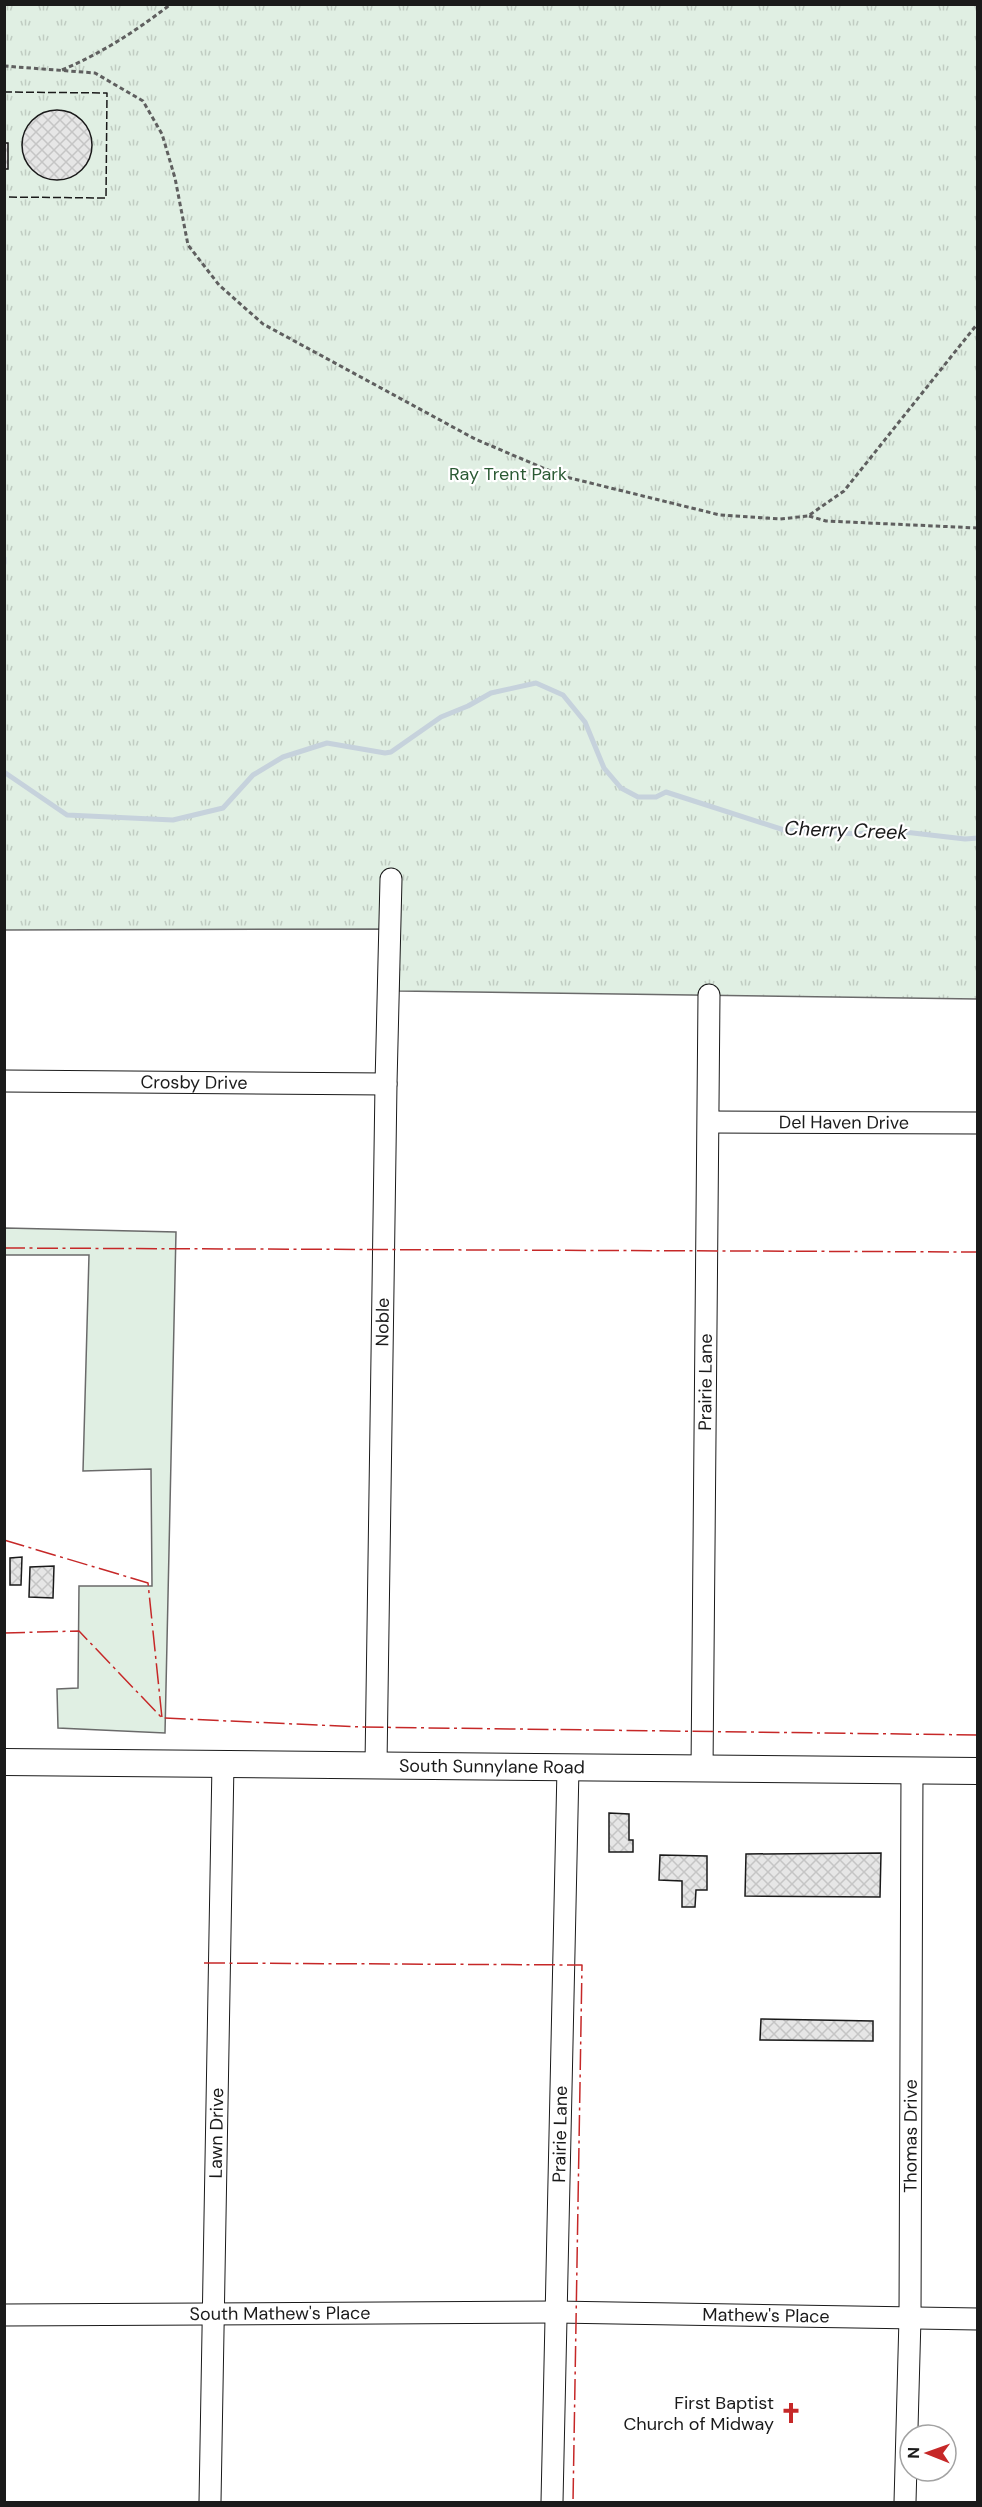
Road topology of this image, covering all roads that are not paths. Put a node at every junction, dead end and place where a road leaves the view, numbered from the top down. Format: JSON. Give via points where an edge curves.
{"nodes":[{"id":1,"x":391,"y":879,"type":"dead end"},
{"id":2,"x":709,"y":995,"type":"dead end"},
{"id":3,"x":4,"y":1082,"type":"edge"},
{"id":4,"x":386,"y":1084,"type":"junction"},
{"id":5,"x":709,"y":1122,"type":"junction"},
{"id":6,"x":978,"y":1123,"type":"edge"},
{"id":7,"x":4,"y":1762,"type":"edge"},
{"id":8,"x":223,"y":1763,"type":"junction"},
{"id":9,"x":376,"y":1764,"type":"junction"},
{"id":10,"x":568,"y":1768,"type":"junction"},
{"id":11,"x":702,"y":1769,"type":"junction"},
{"id":12,"x":912,"y":1770,"type":"junction"},
{"id":13,"x":978,"y":1771,"type":"edge"},
{"id":14,"x":213,"y":2312,"type":"junction"},
{"id":15,"x":556,"y":2312,"type":"junction"},
{"id":16,"x":4,"y":2315,"type":"edge"},
{"id":17,"x":910,"y":2318,"type":"junction"},
{"id":18,"x":978,"y":2319,"type":"edge"},
{"id":19,"x":210,"y":2502,"type":"edge"},
{"id":20,"x":552,"y":2502,"type":"edge"},
{"id":21,"x":905,"y":2502,"type":"edge"}],
"edges":[{"from":1,"to":4,"type":"street","name":"Noble"},
{"from":2,"to":5,"type":"street","name":"Prairie Lane"},
{"from":3,"to":4,"type":"street","name":"Crosby Drive"},
{"from":4,"to":9,"type":"street","name":"Noble"},
{"from":5,"to":6,"type":"street","name":"Del Haven Drive"},
{"from":5,"to":11,"type":"street","name":"Prairie Lane"},
{"from":7,"to":8,"type":"main road","name":"South Sunnylane Road"},
{"from":8,"to":9,"type":"main road","name":"South Sunnylane Road"},
{"from":8,"to":14,"type":"street","name":"Lawn Drive"},
{"from":9,"to":10,"type":"main road","name":"South Sunnylane Road"},
{"from":10,"to":11,"type":"main road","name":"South Sunnylane Road"},
{"from":10,"to":15,"type":"street","name":"Prairie Lane"},
{"from":11,"to":12,"type":"main road","name":"South Sunnylane Road"},
{"from":12,"to":13,"type":"main road","name":"South Sunnylane Road"},
{"from":12,"to":17,"type":"street","name":"Thomas Drive"},
{"from":14,"to":15,"type":"street","name":"South Mathew's Place"},
{"from":14,"to":16,"type":"street","name":"South Mathew's Place"},
{"from":14,"to":19,"type":"street","name":"Lawn Drive"},
{"from":15,"to":17,"type":"street","name":"Mathew's Place"},
{"from":15,"to":20,"type":"street","name":"Prairie Lane"},
{"from":17,"to":18,"type":"street","name":"Mathew's Place"},
{"from":17,"to":21,"type":"street","name":"Thomas Drive"}]}
